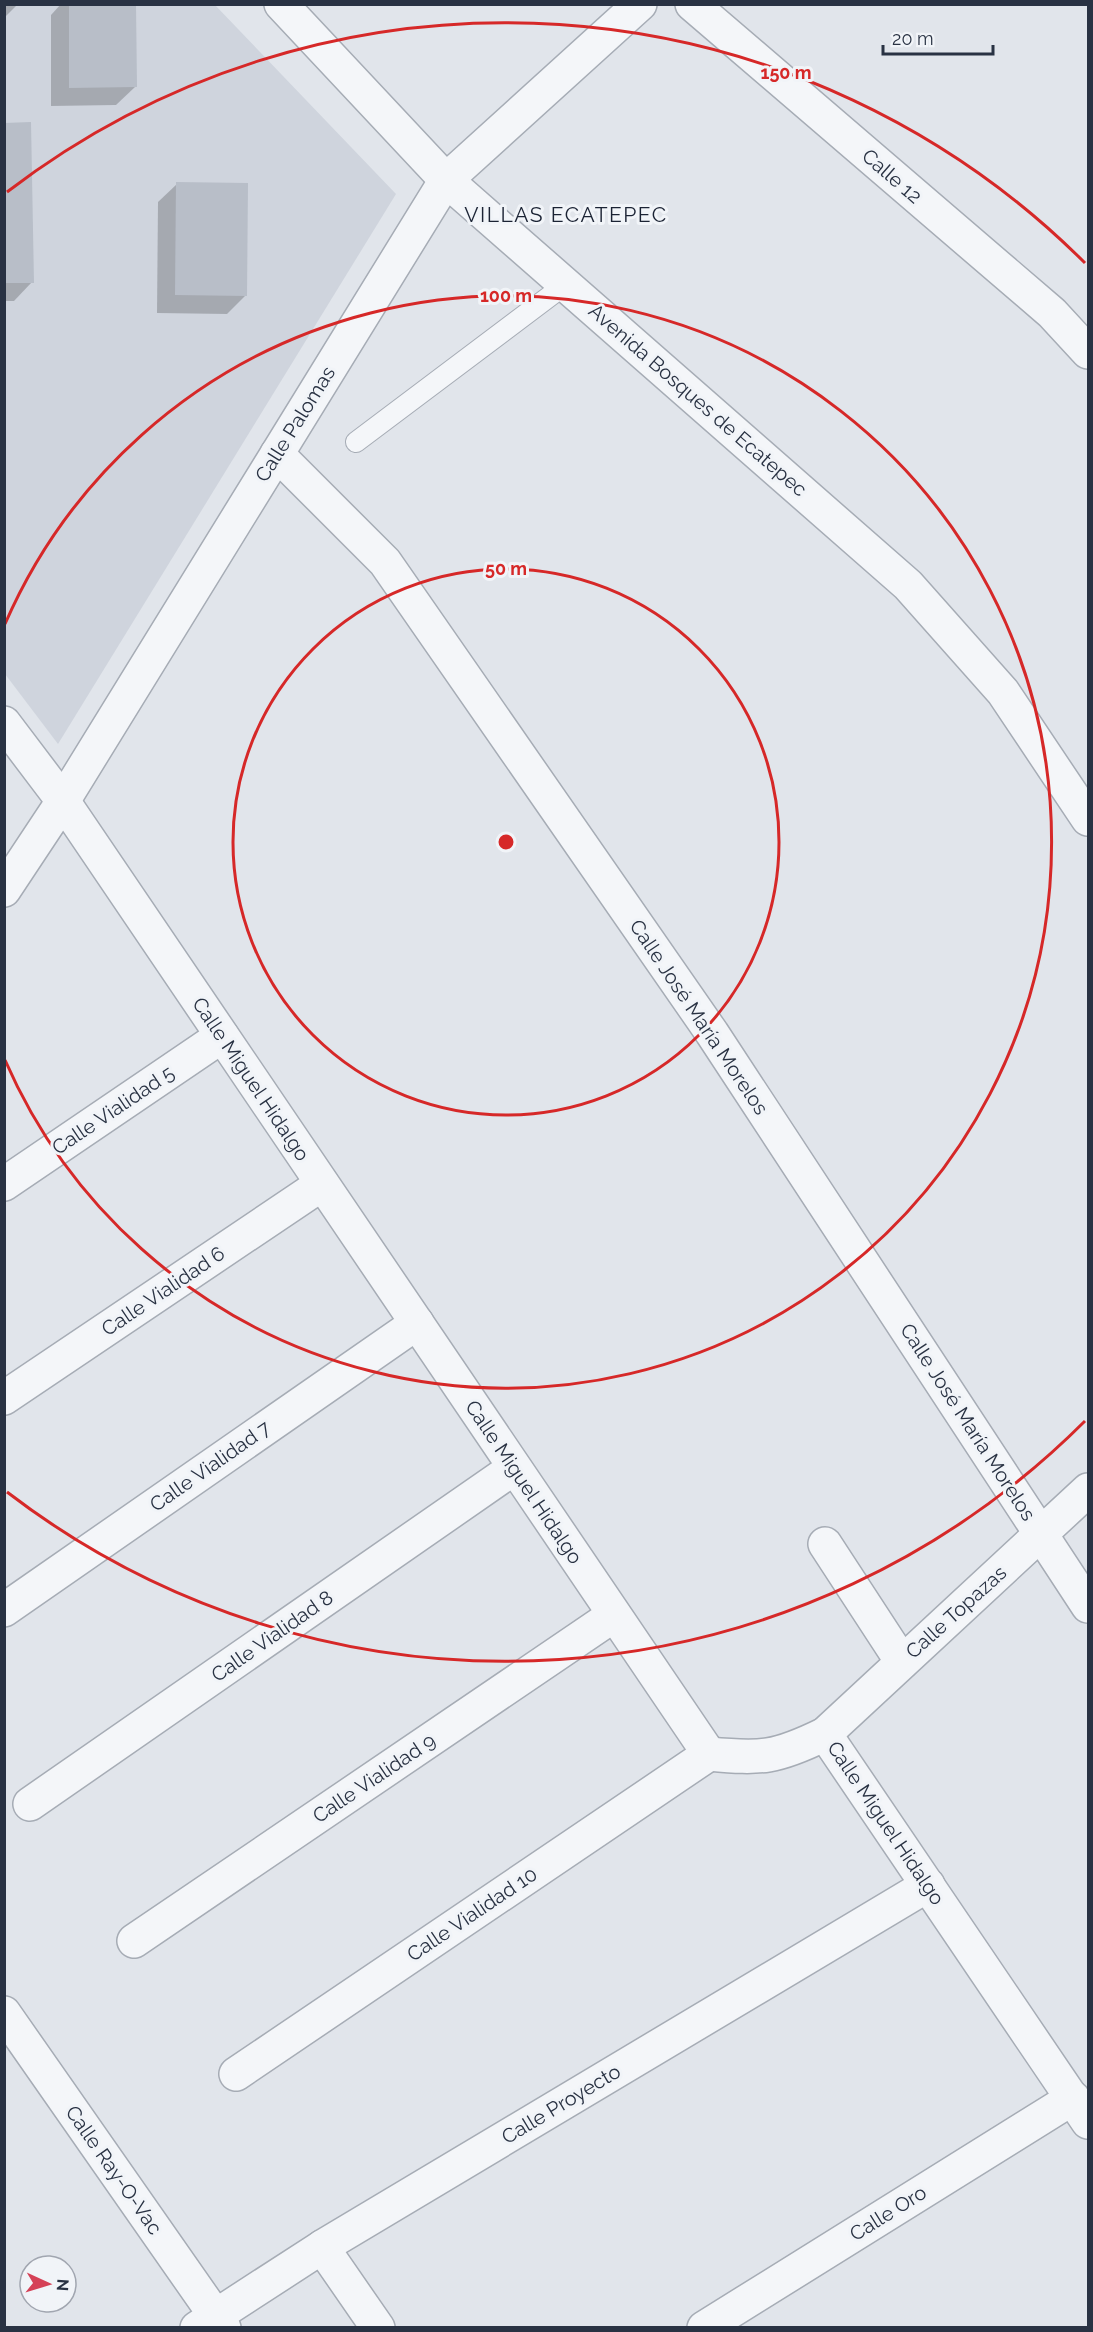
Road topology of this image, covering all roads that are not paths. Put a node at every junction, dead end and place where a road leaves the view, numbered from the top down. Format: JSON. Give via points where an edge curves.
{"nodes":[{"id":1,"x":281,"y":4,"type":"edge"},
{"id":2,"x":640,"y":4,"type":"edge"},
{"id":3,"x":692,"y":4,"type":"edge"},
{"id":4,"x":446,"y":180,"type":"junction"},
{"id":5,"x":566,"y":284,"type":"junction"},
{"id":6,"x":1089,"y":352,"type":"edge"},
{"id":7,"x":356,"y":442,"type":"dead end"},
{"id":8,"x":278,"y":454,"type":"junction"},
{"id":9,"x":4,"y":723,"type":"edge"},
{"id":10,"x":63,"y":801,"type":"junction"},
{"id":11,"x":1089,"y":819,"type":"edge"},
{"id":12,"x":4,"y":890,"type":"edge"},
{"id":13,"x":222,"y":1036,"type":"junction"},
{"id":14,"x":4,"y":1184,"type":"edge"},
{"id":15,"x":322,"y":1184,"type":"junction"},
{"id":16,"x":417,"y":1323,"type":"junction"},
{"id":17,"x":4,"y":1398,"type":"edge"},
{"id":18,"x":514,"y":1468,"type":"junction"},
{"id":19,"x":1089,"y":1490,"type":"edge"},
{"id":20,"x":1041,"y":1534,"type":"junction"},
{"id":21,"x":825,"y":1544,"type":"dead end"},
{"id":22,"x":1089,"y":1606,"type":"edge"},
{"id":23,"x":4,"y":1610,"type":"edge"},
{"id":24,"x":614,"y":1615,"type":"junction"},
{"id":25,"x":902,"y":1662,"type":"junction"},
{"id":26,"x":825,"y":1734,"type":"junction"},
{"id":27,"x":709,"y":1754,"type":"junction"},
{"id":28,"x":30,"y":1804,"type":"dead end"},
{"id":29,"x":928,"y":1885,"type":"junction"},
{"id":30,"x":134,"y":1941,"type":"dead end"},
{"id":31,"x":4,"y":2013,"type":"edge"},
{"id":32,"x":236,"y":2074,"type":"dead end"},
{"id":33,"x":1081,"y":2110,"type":"edge"},
{"id":34,"x":322,"y":2247,"type":"junction"},
{"id":35,"x":212,"y":2323,"type":"edge"},
{"id":36,"x":378,"y":2328,"type":"edge"},
{"id":37,"x":704,"y":2328,"type":"edge"}],
"edges":[{"from":1,"to":4,"type":"street","name":"Avenida Bosques de Ecatepec"},
{"from":2,"to":4,"type":"street","name":"Calle Palomas"},
{"from":3,"to":6,"type":"street","name":"Calle 12","via":[[1052,312]]},
{"from":4,"to":5,"type":"street","name":"Avenida Bosques de Ecatepec"},
{"from":4,"to":8,"type":"street","name":"Calle Palomas"},
{"from":5,"to":7,"type":"lane"},
{"from":5,"to":11,"type":"street","name":"Avenida Bosques de Ecatepec","via":[[908,585],[1003,692]]},
{"from":8,"to":10,"type":"street","name":"Calle Palomas"},
{"from":8,"to":20,"type":"street","name":"Calle José María Morelos","via":[[392,572],[712,1033]]},
{"from":9,"to":10,"type":"street","name":"Calle Miguel Hidalgo"},
{"from":10,"to":12,"type":"street","name":"Calle Palomas"},
{"from":10,"to":13,"type":"street","name":"Calle Miguel Hidalgo"},
{"from":13,"to":14,"type":"street","name":"Calle Vialidad 5"},
{"from":13,"to":15,"type":"street","name":"Calle Miguel Hidalgo"},
{"from":15,"to":16,"type":"street","name":"Calle Miguel Hidalgo"},
{"from":15,"to":17,"type":"street","name":"Calle Vialidad 6"},
{"from":16,"to":18,"type":"street","name":"Calle Miguel Hidalgo"},
{"from":16,"to":23,"type":"street","name":"Calle Vialidad 7"},
{"from":18,"to":24,"type":"street","name":"Calle Miguel Hidalgo"},
{"from":18,"to":28,"type":"street","name":"Calle Vialidad 8"},
{"from":19,"to":20,"type":"street","name":"Calle Topazas"},
{"from":20,"to":22,"type":"street","name":"Calle José María Morelos"},
{"from":20,"to":25,"type":"street","name":"Calle Topazas"},
{"from":21,"to":25,"type":"street"},
{"from":24,"to":27,"type":"street","name":"Calle Miguel Hidalgo"},
{"from":24,"to":30,"type":"street","name":"Calle Vialidad 9"},
{"from":25,"to":26,"type":"street","name":"Calle Topazas"},
{"from":26,"to":27,"type":"street","name":"Calle Miguel Hidalgo","via":[[791,1751],[756,1758]]},
{"from":26,"to":29,"type":"street","name":"Calle Miguel Hidalgo"},
{"from":27,"to":32,"type":"street","name":"Calle Vialidad 10"},
{"from":29,"to":33,"type":"street","name":"Calle Miguel Hidalgo"},
{"from":29,"to":34,"type":"street","name":"Calle Proyecto"},
{"from":31,"to":35,"type":"street","name":"Calle Ray-O-Vac"},
{"from":33,"to":37,"type":"street","name":"Calle Oro"},
{"from":34,"to":35,"type":"street","name":"Calle Proyecto"},
{"from":34,"to":36,"type":"street"}]}
